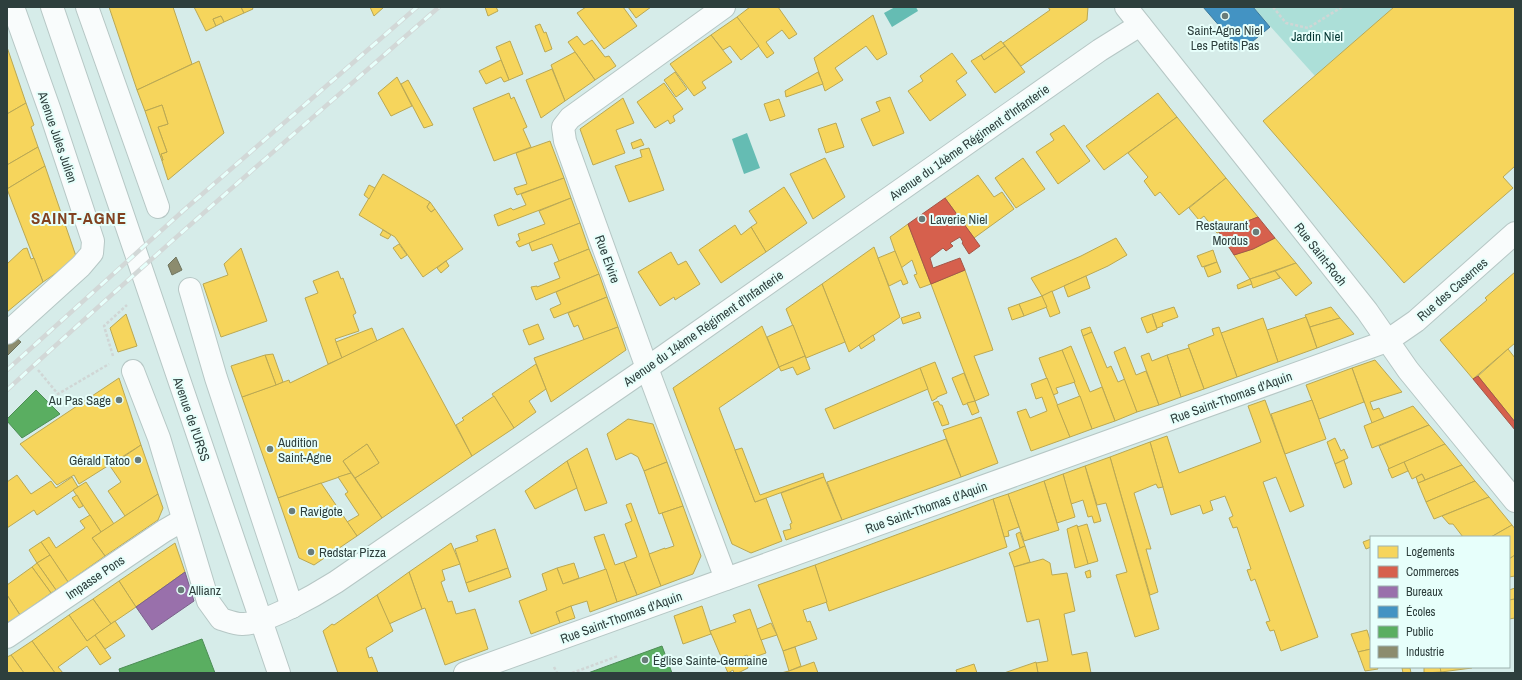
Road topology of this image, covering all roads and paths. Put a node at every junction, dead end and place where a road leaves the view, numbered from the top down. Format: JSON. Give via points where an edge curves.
{"nodes":[{"id":1,"x":13,"y":7,"type":"edge"},
{"id":2,"x":52,"y":7,"type":"edge"},
{"id":3,"x":87,"y":7,"type":"edge"},
{"id":4,"x":724,"y":7,"type":"edge"},
{"id":5,"x":1126,"y":7,"type":"edge"},
{"id":6,"x":1273,"y":7,"type":"edge"},
{"id":7,"x":1342,"y":7,"type":"edge"},
{"id":8,"x":1140,"y":25,"type":"junction"},
{"id":9,"x":158,"y":208,"type":"dead end"},
{"id":10,"x":1515,"y":233,"type":"edge"},
{"id":11,"x":190,"y":289,"type":"dead end"},
{"id":12,"x":127,"y":305,"type":"dead end"},
{"id":13,"x":7,"y":333,"type":"edge"},
{"id":14,"x":1387,"y":341,"type":"junction"},
{"id":15,"x":647,"y":368,"type":"junction"},
{"id":16,"x":38,"y":370,"type":"dead end"},
{"id":17,"x":134,"y":371,"type":"dead end"},
{"id":18,"x":1515,"y":501,"type":"edge"},
{"id":19,"x":184,"y":520,"type":"junction"},
{"id":20,"x":726,"y":579,"type":"junction"},
{"id":21,"x":292,"y":607,"type":"junction"},
{"id":22,"x":261,"y":621,"type":"junction"},
{"id":23,"x":7,"y":637,"type":"edge"},
{"id":24,"x":618,"y":656,"type":"dead end"},
{"id":25,"x":279,"y":673,"type":"edge"},
{"id":26,"x":465,"y":673,"type":"edge"},
{"id":27,"x":572,"y":673,"type":"edge"}],
"edges":[{"from":1,"to":13,"type":"street","name":"Avenue Jules Julien","via":[[93,241],[92,253],[81,266]]},
{"from":2,"to":22,"type":"street","name":"Avenue de l'URSS"},
{"from":3,"to":9,"type":"street"},
{"from":4,"to":15,"type":"street","name":"Rue Elvire","via":[[570,118],[563,127],[565,141]]},
{"from":5,"to":8,"type":"street","name":"Rue Saint-Roch"},
{"from":6,"to":7,"type":"path","via":[[1286,23],[1308,28]]},
{"from":8,"to":14,"type":"street","name":"Rue Saint-Roch","via":[[1367,311]]},
{"from":8,"to":15,"type":"street","name":"Avenue du 14ème Régiment d'Infanterie","via":[[1100,50]]},
{"from":10,"to":14,"type":"street","name":"Rue des Casernes","via":[[1416,321]]},
{"from":11,"to":21,"type":"street","via":[[216,378]]},
{"from":12,"to":16,"type":"path","via":[[104,326],[115,361],[58,394]]},
{"from":14,"to":18,"type":"street","name":"Rue Saint-Roch"},
{"from":14,"to":20,"type":"street","name":"Rue Saint-Thomas d'Aquin"},
{"from":15,"to":20,"type":"street","name":"Rue Elvire"},
{"from":15,"to":21,"type":"street","name":"Avenue du 14ème Régiment d'Infanterie","via":[[336,582]]},
{"from":17,"to":19,"type":"street","via":[[159,438]]},
{"from":19,"to":22,"type":"street","via":[[208,601],[221,619],[243,624]]},
{"from":19,"to":23,"type":"street","name":"Impasse Pons"},
{"from":20,"to":26,"type":"street","name":"Rue Saint-Thomas d'Aquin"},
{"from":21,"to":22,"type":"street","name":"Avenue du 14ème Régiment d'Infanterie"},
{"from":22,"to":25,"type":"street","name":"Avenue de l'URSS"},
{"from":24,"to":27,"type":"path"}]}
